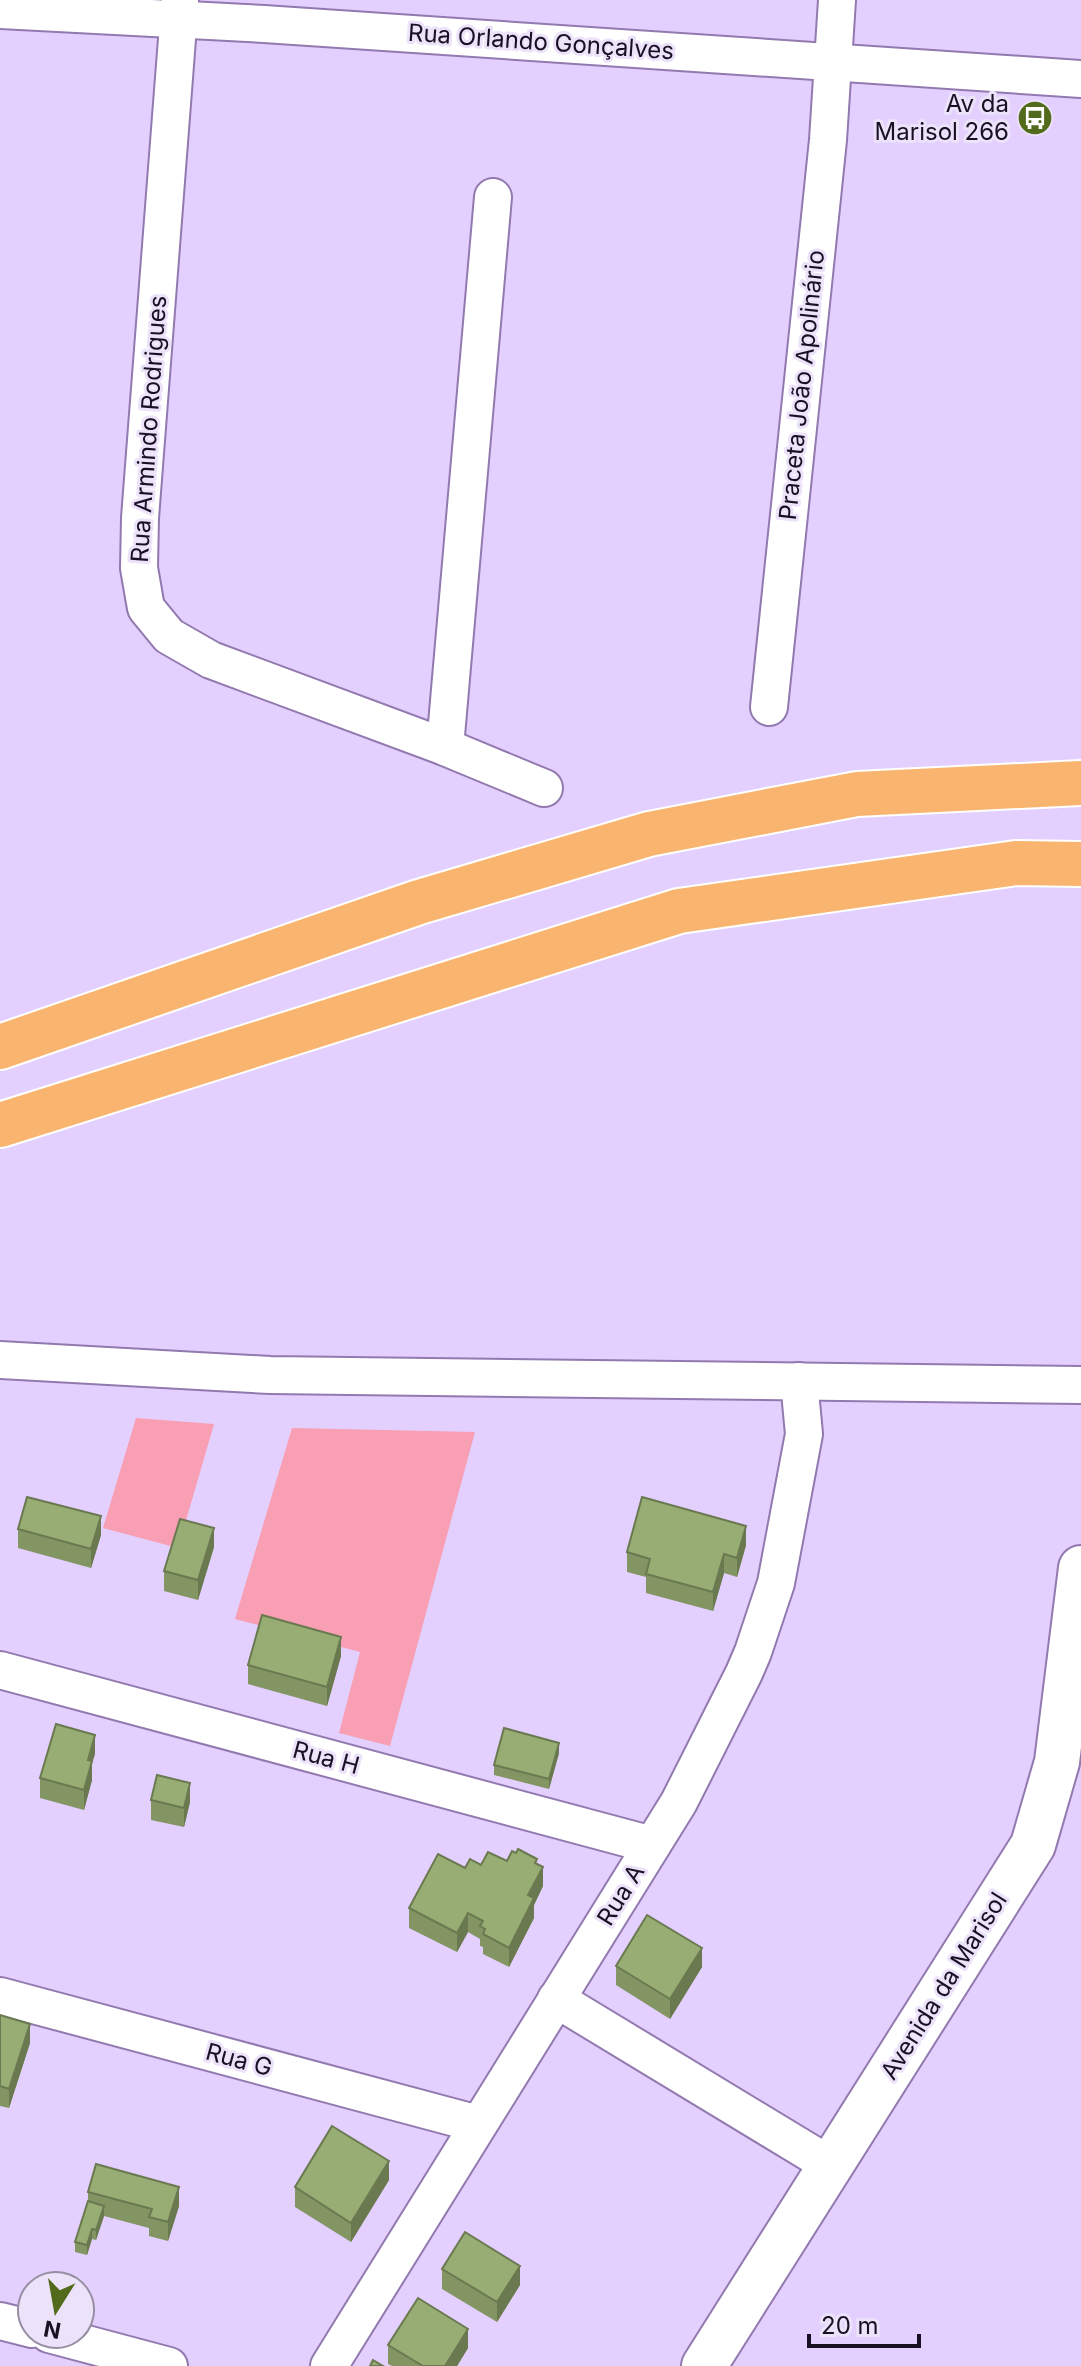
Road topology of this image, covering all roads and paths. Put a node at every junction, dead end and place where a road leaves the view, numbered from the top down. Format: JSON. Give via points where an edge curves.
{"nodes":[{"id":1,"x":837,"y":0,"type":"edge"},
{"id":2,"x":0,"y":10,"type":"edge"},
{"id":3,"x":179,"y":10,"type":"edge"},
{"id":4,"x":833,"y":62,"type":"junction"},
{"id":5,"x":1081,"y":79,"type":"edge"},
{"id":6,"x":493,"y":197,"type":"dead end"},
{"id":7,"x":769,"y":707,"type":"dead end"},
{"id":8,"x":445,"y":747,"type":"junction"},
{"id":9,"x":1081,"y":783,"type":"edge"},
{"id":10,"x":544,"y":788,"type":"dead end"},
{"id":11,"x":1081,"y":864,"type":"edge"},
{"id":12,"x":0,"y":1047,"type":"edge"},
{"id":13,"x":0,"y":1125,"type":"edge"},
{"id":14,"x":0,"y":1360,"type":"edge"},
{"id":15,"x":799,"y":1381,"type":"junction"},
{"id":16,"x":1081,"y":1385,"type":"edge"},
{"id":17,"x":1081,"y":1568,"type":"edge"},
{"id":18,"x":0,"y":1670,"type":"edge"},
{"id":19,"x":652,"y":1845,"type":"junction"},
{"id":20,"x":0,"y":1996,"type":"edge"},
{"id":21,"x":556,"y":1999,"type":"junction"},
{"id":22,"x":478,"y":2124,"type":"junction"},
{"id":23,"x":830,"y":2165,"type":"junction"},
{"id":24,"x":96,"y":2347,"type":"edge"},
{"id":25,"x":169,"y":2366,"type":"edge"},
{"id":26,"x":329,"y":2366,"type":"edge"},
{"id":27,"x":704,"y":2366,"type":"edge"}],
"edges":[{"from":1,"to":4,"type":"street","name":"Praceta João Apolinário"},
{"from":2,"to":3,"type":"street","name":"Rua Orlando Gonçalves"},
{"from":3,"to":4,"type":"street","name":"Rua Orlando Gonçalves","via":[[311,27]]},
{"from":3,"to":8,"type":"street","name":"Rua Armindo Rodrigues","via":[[140,518],[139,568],[146,608],[169,636],[211,660]]},
{"from":4,"to":5,"type":"street","name":"Rua Orlando Gonçalves"},
{"from":4,"to":7,"type":"street","name":"Praceta João Apolinário"},
{"from":6,"to":8,"type":"street"},
{"from":8,"to":10,"type":"street","name":"Rua Armindo Rodrigues"},
{"from":9,"to":12,"type":"highway","via":[[857,794],[649,834],[419,902]]},
{"from":11,"to":13,"type":"highway","via":[[1016,863],[679,911]]},
{"from":14,"to":15,"type":"street","via":[[270,1375]]},
{"from":15,"to":16,"type":"street"},
{"from":15,"to":19,"type":"street","name":"Rua A","via":[[804,1434],[776,1583],[744,1673]]},
{"from":17,"to":23,"type":"street","name":"Avenida da Marisol","via":[[1057,1762],[1033,1845]]},
{"from":18,"to":19,"type":"street","name":"Rua H"},
{"from":19,"to":21,"type":"street","name":"Rua A"},
{"from":20,"to":22,"type":"street","name":"Rua G"},
{"from":21,"to":22,"type":"street","name":"Rua A"},
{"from":21,"to":23,"type":"street"},
{"from":22,"to":26,"type":"street","name":"Rua A"},
{"from":23,"to":27,"type":"street","name":"Avenida da Marisol"},
{"from":24,"to":25,"type":"street"}]}
